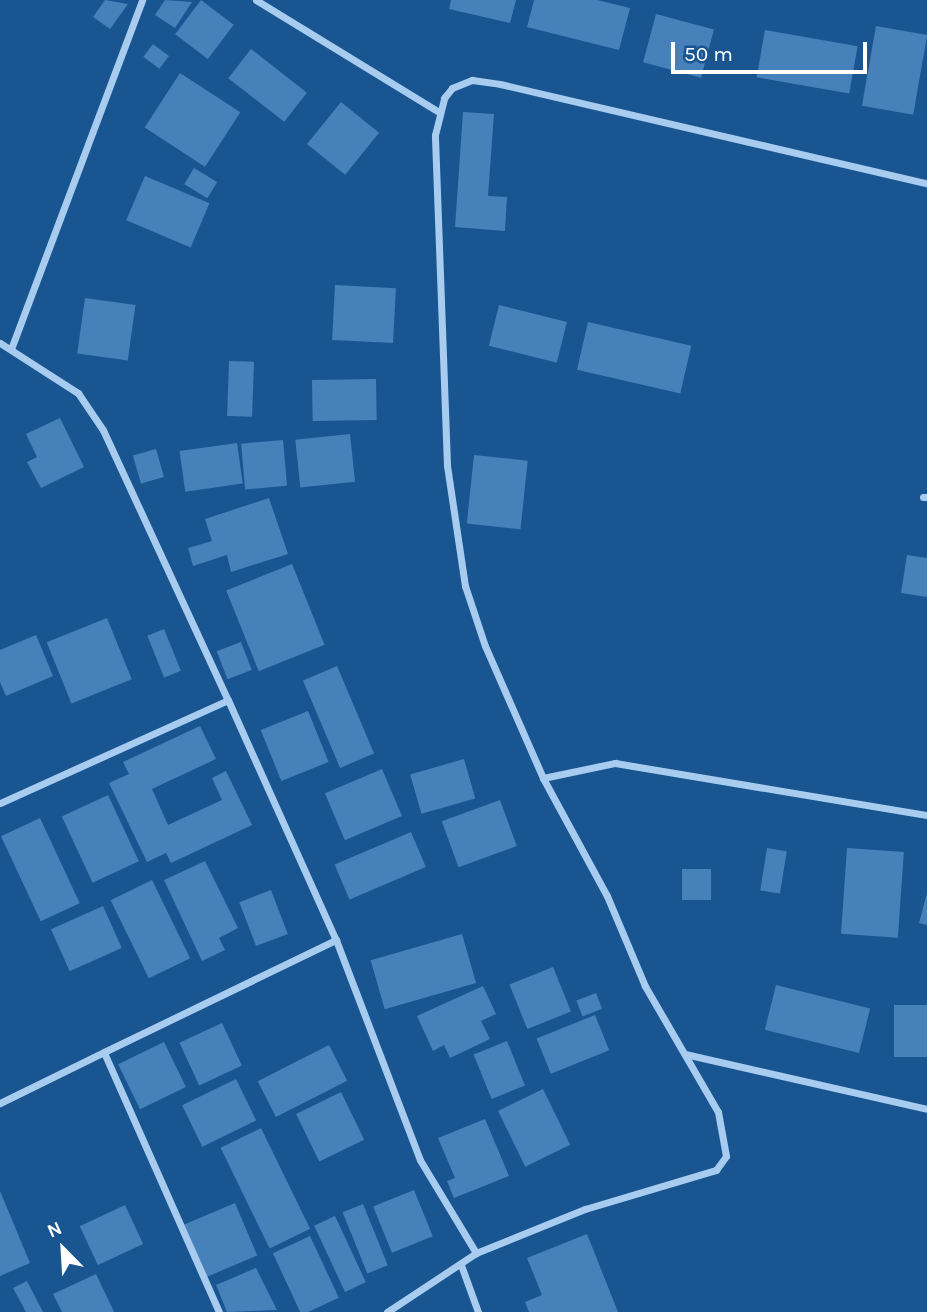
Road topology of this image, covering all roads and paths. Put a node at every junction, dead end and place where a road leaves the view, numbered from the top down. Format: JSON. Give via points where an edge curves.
{"nodes":[{"id":1,"x":142,"y":0,"type":"edge"},
{"id":2,"x":256,"y":0,"type":"edge"},
{"id":3,"x":439,"y":111,"type":"junction"},
{"id":4,"x":927,"y":183,"type":"edge"},
{"id":5,"x":0,"y":342,"type":"edge"},
{"id":6,"x":11,"y":349,"type":"junction"},
{"id":7,"x":228,"y":700,"type":"junction"},
{"id":8,"x":543,"y":778,"type":"junction"},
{"id":9,"x":0,"y":803,"type":"edge"},
{"id":10,"x":927,"y":815,"type":"edge"},
{"id":11,"x":336,"y":940,"type":"junction"},
{"id":12,"x":104,"y":1052,"type":"junction"},
{"id":13,"x":685,"y":1054,"type":"junction"},
{"id":14,"x":0,"y":1103,"type":"edge"},
{"id":15,"x":927,"y":1109,"type":"edge"},
{"id":16,"x":476,"y":1253,"type":"junction"},
{"id":17,"x":461,"y":1265,"type":"junction"},
{"id":18,"x":219,"y":1312,"type":"edge"},
{"id":19,"x":387,"y":1312,"type":"edge"},
{"id":20,"x":478,"y":1312,"type":"edge"}],
"edges":[{"from":1,"to":6,"type":"street"},
{"from":2,"to":3,"type":"street"},
{"from":3,"to":4,"type":"street","via":[[452,88],[472,80],[500,84]]},
{"from":3,"to":8,"type":"street","via":[[435,135],[447,465],[465,586],[485,646]]},
{"from":5,"to":6,"type":"street"},
{"from":6,"to":7,"type":"street","via":[[78,393],[103,430]]},
{"from":7,"to":9,"type":"street"},
{"from":7,"to":11,"type":"street"},
{"from":8,"to":10,"type":"street","via":[[615,763]]},
{"from":8,"to":13,"type":"street","via":[[607,897],[645,986]]},
{"from":11,"to":12,"type":"street"},
{"from":11,"to":16,"type":"street","via":[[420,1160]]},
{"from":12,"to":14,"type":"street"},
{"from":12,"to":18,"type":"street"},
{"from":13,"to":15,"type":"street"},
{"from":13,"to":16,"type":"street","via":[[718,1112],[726,1138],[726,1156],[716,1170],[585,1209]]},
{"from":16,"to":17,"type":"street"},
{"from":17,"to":19,"type":"street"},
{"from":17,"to":20,"type":"street"}]}
